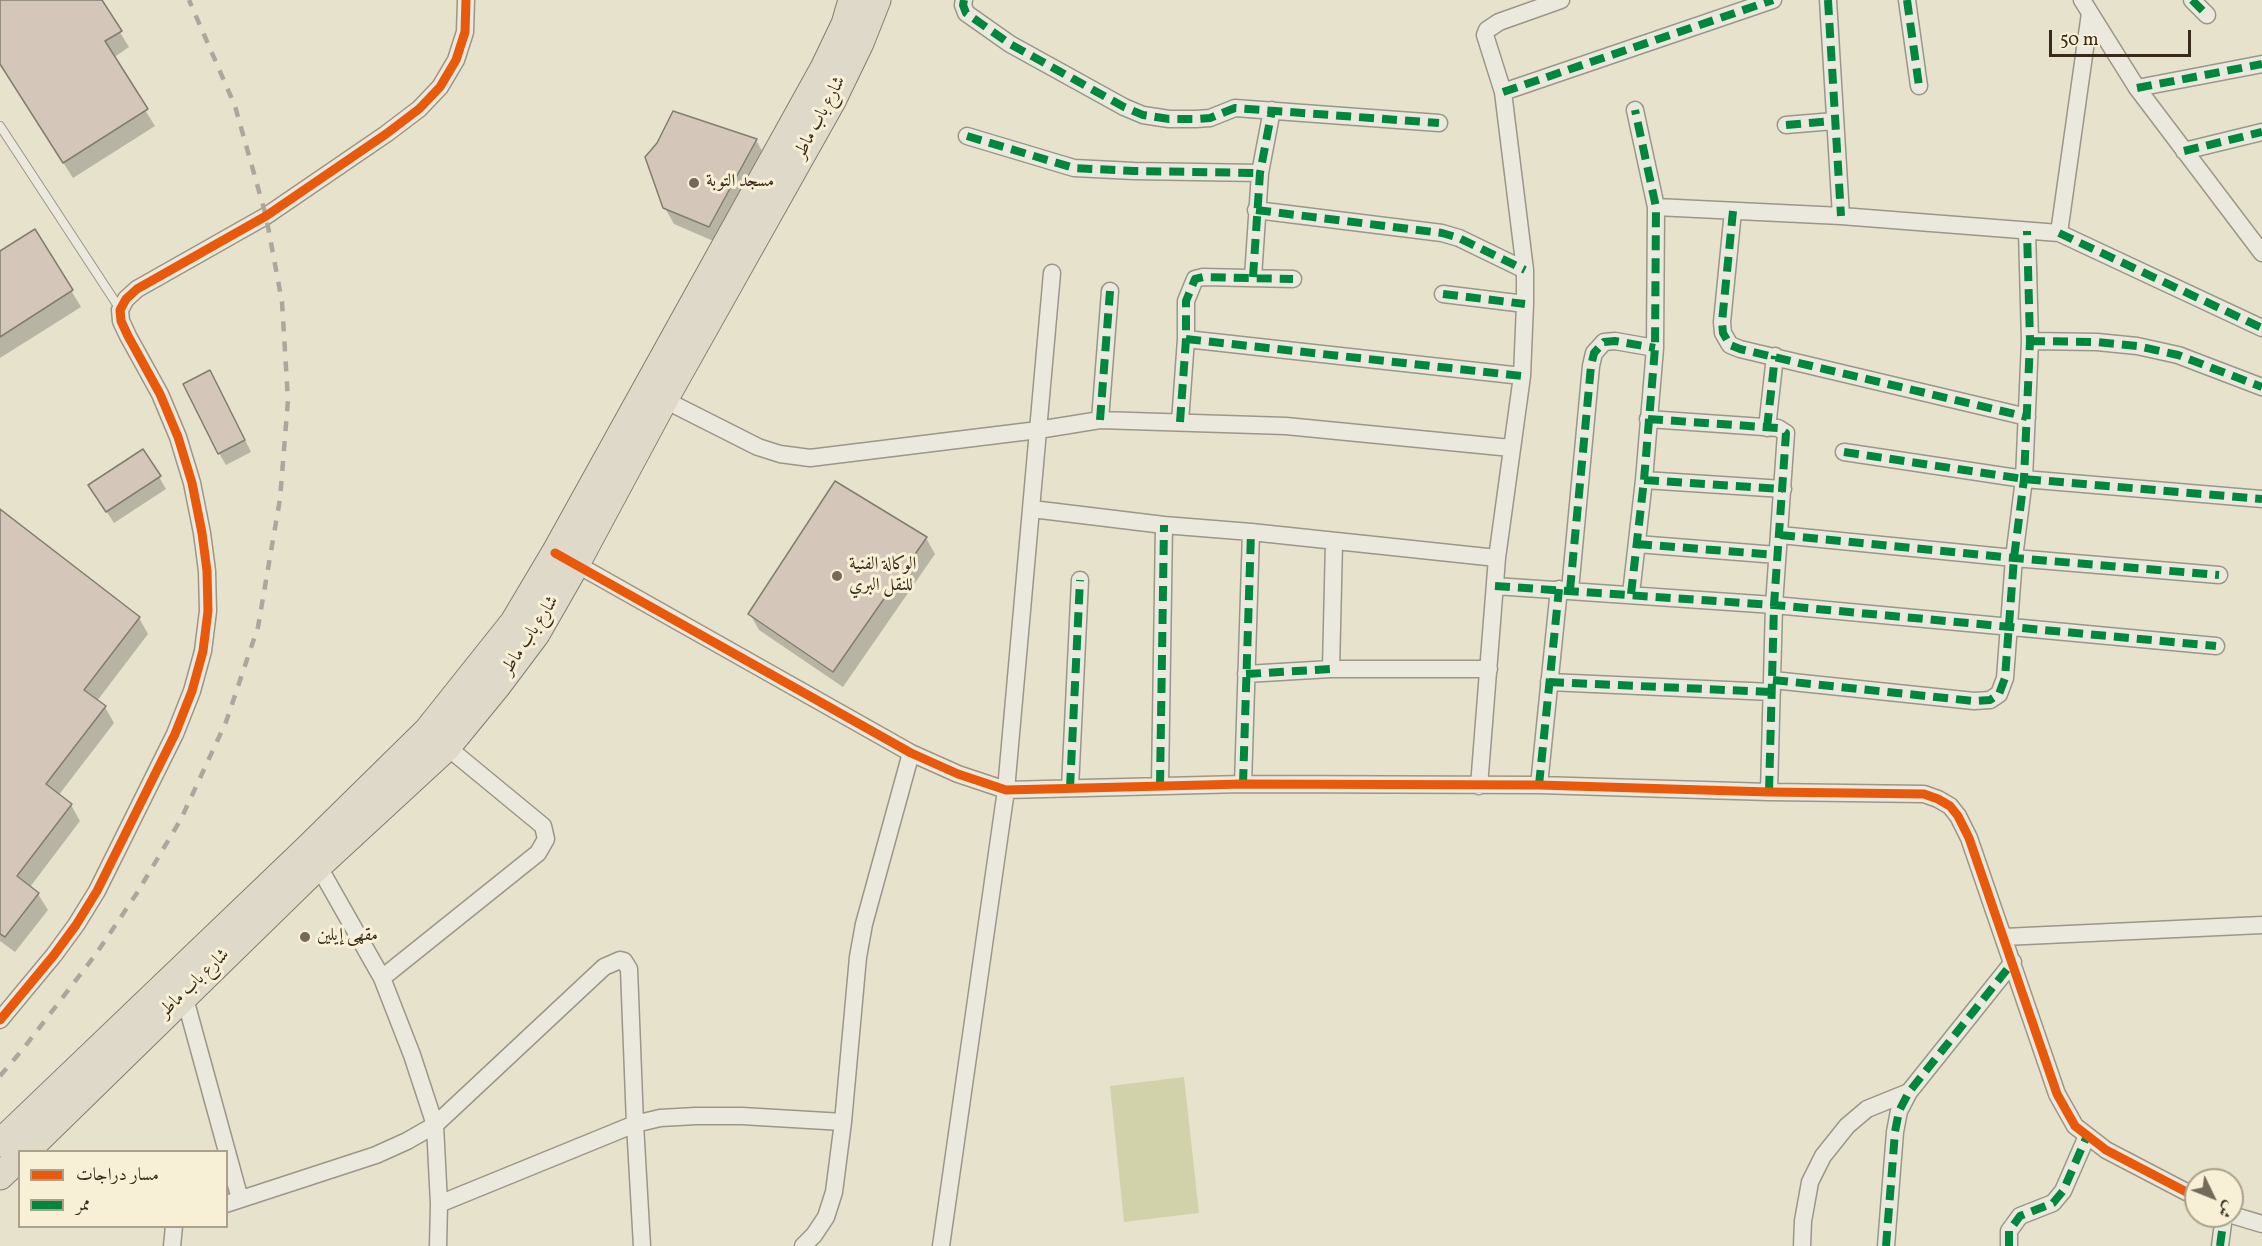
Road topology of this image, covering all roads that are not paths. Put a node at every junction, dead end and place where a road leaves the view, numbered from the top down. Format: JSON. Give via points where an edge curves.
{"nodes":[{"id":1,"x":466,"y":0,"type":"edge"},
{"id":2,"x":852,"y":0,"type":"edge"},
{"id":3,"x":877,"y":0,"type":"edge"},
{"id":4,"x":964,"y":0,"type":"edge"},
{"id":5,"x":1561,"y":0,"type":"edge"},
{"id":6,"x":1773,"y":0,"type":"edge"},
{"id":7,"x":1828,"y":0,"type":"edge"},
{"id":8,"x":1907,"y":0,"type":"edge"},
{"id":9,"x":2192,"y":0,"type":"edge"},
{"id":10,"x":2086,"y":6,"type":"edge"},
{"id":11,"x":2207,"y":15,"type":"dead end"},
{"id":12,"x":2262,"y":64,"type":"edge"},
{"id":13,"x":1919,"y":86,"type":"dead end"},
{"id":14,"x":2137,"y":88,"type":"junction"},
{"id":15,"x":1503,"y":92,"type":"junction"},
{"id":16,"x":1272,"y":110,"type":"junction"},
{"id":17,"x":1635,"y":110,"type":"dead end"},
{"id":18,"x":1834,"y":121,"type":"junction"},
{"id":19,"x":1439,"y":123,"type":"dead end"},
{"id":20,"x":1786,"y":125,"type":"dead end"},
{"id":21,"x":0,"y":126,"type":"edge"},
{"id":22,"x":2262,"y":132,"type":"edge"},
{"id":23,"x":967,"y":136,"type":"dead end"},
{"id":24,"x":2184,"y":151,"type":"junction"},
{"id":25,"x":1260,"y":173,"type":"junction"},
{"id":26,"x":1656,"y":207,"type":"junction"},
{"id":27,"x":1256,"y":210,"type":"junction"},
{"id":28,"x":1733,"y":211,"type":"junction"},
{"id":29,"x":1841,"y":216,"type":"junction"},
{"id":30,"x":2027,"y":231,"type":"junction"},
{"id":31,"x":2059,"y":233,"type":"junction"},
{"id":32,"x":2262,"y":253,"type":"edge"},
{"id":33,"x":1525,"y":270,"type":"junction"},
{"id":34,"x":1052,"y":273,"type":"dead end"},
{"id":35,"x":1253,"y":277,"type":"junction"},
{"id":36,"x":1293,"y":279,"type":"dead end"},
{"id":37,"x":1110,"y":291,"type":"dead end"},
{"id":38,"x":1443,"y":294,"type":"dead end"},
{"id":39,"x":1525,"y":304,"type":"junction"},
{"id":40,"x":120,"y":310,"type":"junction"},
{"id":41,"x":2262,"y":328,"type":"edge"},
{"id":42,"x":1186,"y":339,"type":"junction"},
{"id":43,"x":2030,"y":341,"type":"junction"},
{"id":44,"x":1655,"y":348,"type":"junction"},
{"id":45,"x":1775,"y":356,"type":"junction"},
{"id":46,"x":1522,"y":376,"type":"junction"},
{"id":47,"x":2262,"y":387,"type":"edge"},
{"id":48,"x":655,"y":395,"type":"junction"},
{"id":49,"x":2027,"y":417,"type":"junction"},
{"id":50,"x":1648,"y":419,"type":"junction"},
{"id":51,"x":1100,"y":420,"type":"junction"},
{"id":52,"x":1180,"y":422,"type":"junction"},
{"id":53,"x":1767,"y":428,"type":"junction"},
{"id":54,"x":1038,"y":430,"type":"junction"},
{"id":55,"x":1511,"y":448,"type":"junction"},
{"id":56,"x":1844,"y":452,"type":"dead end"},
{"id":57,"x":2024,"y":478,"type":"junction"},
{"id":58,"x":1644,"y":480,"type":"junction"},
{"id":59,"x":1783,"y":489,"type":"junction"},
{"id":60,"x":2262,"y":499,"type":"edge"},
{"id":61,"x":1032,"y":509,"type":"junction"},
{"id":62,"x":1164,"y":525,"type":"junction"},
{"id":63,"x":1251,"y":532,"type":"junction"},
{"id":64,"x":1780,"y":535,"type":"junction"},
{"id":65,"x":1334,"y":542,"type":"junction"},
{"id":66,"x":1637,"y":544,"type":"junction"},
{"id":67,"x":1777,"y":555,"type":"junction"},
{"id":68,"x":566,"y":558,"type":"junction"},
{"id":69,"x":1497,"y":558,"type":"junction"},
{"id":70,"x":2014,"y":558,"type":"junction"},
{"id":71,"x":2219,"y":575,"type":"dead end"},
{"id":72,"x":1080,"y":580,"type":"dead end"},
{"id":73,"x":1495,"y":586,"type":"junction"},
{"id":74,"x":1565,"y":589,"type":"junction"},
{"id":75,"x":1631,"y":594,"type":"junction"},
{"id":76,"x":1774,"y":605,"type":"junction"},
{"id":77,"x":2009,"y":627,"type":"junction"},
{"id":78,"x":2216,"y":646,"type":"dead end"},
{"id":79,"x":1331,"y":669,"type":"junction"},
{"id":80,"x":1489,"y":669,"type":"junction"},
{"id":81,"x":1246,"y":674,"type":"junction"},
{"id":82,"x":1549,"y":682,"type":"junction"},
{"id":83,"x":1772,"y":686,"type":"junction"},
{"id":84,"x":437,"y":738,"type":"junction"},
{"id":85,"x":911,"y":753,"type":"junction"},
{"id":86,"x":1243,"y":784,"type":"junction"},
{"id":87,"x":1160,"y":785,"type":"junction"},
{"id":88,"x":1539,"y":785,"type":"junction"},
{"id":89,"x":1479,"y":786,"type":"junction"},
{"id":90,"x":1070,"y":788,"type":"junction"},
{"id":91,"x":1006,"y":790,"type":"junction"},
{"id":92,"x":1769,"y":792,"type":"junction"},
{"id":93,"x":312,"y":857,"type":"junction"},
{"id":94,"x":2262,"y":925,"type":"edge"},
{"id":95,"x":2004,"y":937,"type":"junction"},
{"id":96,"x":2013,"y":962,"type":"junction"},
{"id":97,"x":382,"y":978,"type":"junction"},
{"id":98,"x":184,"y":995,"type":"junction"},
{"id":99,"x":0,"y":1020,"type":"edge"},
{"id":100,"x":1909,"y":1092,"type":"junction"},
{"id":101,"x":843,"y":1122,"type":"junction"},
{"id":102,"x":635,"y":1124,"type":"junction"},
{"id":103,"x":435,"y":1125,"type":"junction"},
{"id":104,"x":2087,"y":1136,"type":"junction"},
{"id":105,"x":0,"y":1143,"type":"edge"},
{"id":106,"x":27,"y":1150,"type":"edge"},
{"id":107,"x":221,"y":1150,"type":"edge"},
{"id":108,"x":18,"y":1158,"type":"edge"},
{"id":109,"x":0,"y":1176,"type":"edge"},
{"id":110,"x":228,"y":1180,"type":"edge"},
{"id":111,"x":2184,"y":1191,"type":"edge"},
{"id":112,"x":233,"y":1201,"type":"edge"},
{"id":113,"x":439,"y":1204,"type":"junction"},
{"id":114,"x":2244,"y":1219,"type":"edge"},
{"id":115,"x":2262,"y":1224,"type":"edge"},
{"id":116,"x":174,"y":1228,"type":"edge"},
{"id":117,"x":2222,"y":1228,"type":"edge"},
{"id":118,"x":172,"y":1246,"type":"edge"},
{"id":119,"x":438,"y":1246,"type":"edge"},
{"id":120,"x":642,"y":1246,"type":"edge"},
{"id":121,"x":803,"y":1246,"type":"edge"},
{"id":122,"x":941,"y":1246,"type":"edge"},
{"id":123,"x":1802,"y":1246,"type":"edge"},
{"id":124,"x":1886,"y":1246,"type":"edge"},
{"id":125,"x":2008,"y":1246,"type":"edge"},
{"id":126,"x":2220,"y":1246,"type":"edge"}],
"edges":[{"from":1,"to":40,"type":"street","via":[[465,32],[456,60],[440,87],[419,109],[266,216],[137,290]]},
{"from":2,"to":48,"type":"main road","name":"شارع باب ماطر","via":[[824,68]]},
{"from":3,"to":48,"type":"main road","name":"شارع باب ماطر","via":[[832,101]]},
{"from":4,"to":16,"type":"street","via":[[966,13],[1010,44],[1143,115],[1196,119],[1235,108]]},
{"from":5,"to":15,"type":"street","via":[[1487,30],[1486,43]]},
{"from":6,"to":15,"type":"street"},
{"from":7,"to":18,"type":"street"},
{"from":8,"to":13,"type":"street"},
{"from":9,"to":11,"type":"street"},
{"from":10,"to":14,"type":"street"},
{"from":10,"to":31,"type":"street"},
{"from":12,"to":14,"type":"street"},
{"from":14,"to":24,"type":"street"},
{"from":15,"to":33,"type":"street"},
{"from":16,"to":19,"type":"street"},
{"from":16,"to":25,"type":"street"},
{"from":17,"to":26,"type":"street"},
{"from":18,"to":20,"type":"street"},
{"from":18,"to":29,"type":"street"},
{"from":21,"to":40,"type":"lane"},
{"from":22,"to":24,"type":"street"},
{"from":23,"to":25,"type":"street","via":[[1074,168]]},
{"from":24,"to":32,"type":"street"},
{"from":25,"to":27,"type":"street"},
{"from":26,"to":28,"type":"street"},
{"from":26,"to":44,"type":"street"},
{"from":27,"to":33,"type":"street","via":[[1442,233]]},
{"from":27,"to":35,"type":"street"},
{"from":28,"to":29,"type":"street"},
{"from":28,"to":45,"type":"street","via":[[1723,333],[1730,345]]},
{"from":29,"to":30,"type":"street"},
{"from":30,"to":31,"type":"street"},
{"from":30,"to":43,"type":"street"},
{"from":31,"to":41,"type":"street"},
{"from":33,"to":39,"type":"street"},
{"from":34,"to":54,"type":"street"},
{"from":35,"to":36,"type":"street"},
{"from":35,"to":42,"type":"street","via":[[1196,279],[1186,301]]},
{"from":37,"to":51,"type":"street"},
{"from":38,"to":39,"type":"street"},
{"from":39,"to":46,"type":"street"},
{"from":40,"to":99,"type":"street","via":[[121,321],[178,437],[192,483],[207,571],[203,651],[175,734],[97,891],[54,955]]},
{"from":42,"to":46,"type":"street"},
{"from":42,"to":52,"type":"street"},
{"from":43,"to":47,"type":"street","via":[[2137,346],[2178,355]]},
{"from":43,"to":49,"type":"street"},
{"from":44,"to":50,"type":"street"},
{"from":44,"to":74,"type":"street","via":[[1615,341],[1604,342],[1594,353]]},
{"from":45,"to":49,"type":"street"},
{"from":45,"to":53,"type":"street"},
{"from":46,"to":55,"type":"street"},
{"from":48,"to":54,"type":"street","via":[[758,447],[810,458]]},
{"from":48,"to":68,"type":"main road","name":"شارع باب ماطر"},
{"from":49,"to":57,"type":"street"},
{"from":50,"to":53,"type":"street"},
{"from":50,"to":58,"type":"street"},
{"from":51,"to":52,"type":"street"},
{"from":51,"to":54,"type":"street"},
{"from":52,"to":55,"type":"street","via":[[1286,426]]},
{"from":53,"to":59,"type":"street","via":[[1778,428],[1786,434]]},
{"from":54,"to":61,"type":"street"},
{"from":55,"to":69,"type":"street"},
{"from":56,"to":57,"type":"street"},
{"from":57,"to":60,"type":"street"},
{"from":57,"to":70,"type":"street"},
{"from":58,"to":59,"type":"street"},
{"from":58,"to":66,"type":"street"},
{"from":59,"to":64,"type":"street"},
{"from":61,"to":62,"type":"street"},
{"from":61,"to":91,"type":"street"},
{"from":62,"to":63,"type":"street"},
{"from":62,"to":87,"type":"street"},
{"from":63,"to":65,"type":"street"},
{"from":63,"to":81,"type":"street"},
{"from":64,"to":67,"type":"street"},
{"from":64,"to":70,"type":"street"},
{"from":65,"to":69,"type":"street"},
{"from":65,"to":79,"type":"street"},
{"from":66,"to":67,"type":"street"},
{"from":66,"to":75,"type":"street"},
{"from":67,"to":76,"type":"street"},
{"from":68,"to":84,"type":"main road","name":"شارع باب ماطر","via":[[514,622]]},
{"from":68,"to":85,"type":"street"},
{"from":69,"to":73,"type":"street"},
{"from":70,"to":71,"type":"street"},
{"from":70,"to":77,"type":"street"},
{"from":72,"to":90,"type":"street"},
{"from":73,"to":74,"type":"street"},
{"from":73,"to":80,"type":"street"},
{"from":74,"to":75,"type":"street"},
{"from":74,"to":82,"type":"street"},
{"from":75,"to":76,"type":"street"},
{"from":76,"to":77,"type":"street"},
{"from":76,"to":83,"type":"street"},
{"from":77,"to":78,"type":"street"},
{"from":77,"to":83,"type":"street","via":[[2005,678],[1999,694],[1990,700]]},
{"from":79,"to":80,"type":"street"},
{"from":79,"to":81,"type":"street"},
{"from":80,"to":89,"type":"street"},
{"from":81,"to":86,"type":"street"},
{"from":82,"to":83,"type":"street"},
{"from":82,"to":88,"type":"street"},
{"from":83,"to":92,"type":"street"},
{"from":84,"to":93,"type":"main road","name":"شارع باب ماطر"},
{"from":84,"to":97,"type":"street","via":[[543,826],[546,839],[538,853]]},
{"from":85,"to":91,"type":"street"},
{"from":85,"to":101,"type":"street","via":[[864,924]]},
{"from":86,"to":87,"type":"street"},
{"from":86,"to":89,"type":"street"},
{"from":87,"to":90,"type":"street"},
{"from":88,"to":89,"type":"street"},
{"from":88,"to":92,"type":"street"},
{"from":90,"to":91,"type":"street"},
{"from":91,"to":122,"type":"street"},
{"from":92,"to":95,"type":"street","via":[[1924,794],[1950,806],[1969,838]]},
{"from":93,"to":97,"type":"street"},
{"from":93,"to":98,"type":"main road","name":"شارع باب ماطر"},
{"from":93,"to":105,"type":"main road","name":"شارع باب ماطر"},
{"from":94,"to":95,"type":"street"},
{"from":95,"to":96,"type":"street"},
{"from":96,"to":100,"type":"street"},
{"from":96,"to":104,"type":"street","via":[[2057,1095],[2075,1126]]},
{"from":97,"to":103,"type":"street"},
{"from":98,"to":106,"type":"main road","name":"شارع باب ماطر"},
{"from":98,"to":107,"type":"street"},
{"from":100,"to":123,"type":"street","via":[[1867,1109],[1823,1156],[1810,1182]]},
{"from":100,"to":124,"type":"street","via":[[1899,1111],[1895,1132]]},
{"from":101,"to":102,"type":"street","via":[[696,1116]]},
{"from":101,"to":121,"type":"street","via":[[834,1192],[826,1217]]},
{"from":102,"to":103,"type":"street","via":[[629,969],[620,960],[604,968]]},
{"from":102,"to":113,"type":"street"},
{"from":102,"to":120,"type":"street"},
{"from":103,"to":112,"type":"street","via":[[376,1155]]},
{"from":103,"to":113,"type":"street"},
{"from":104,"to":111,"type":"street"},
{"from":104,"to":125,"type":"street","via":[[2063,1191],[2053,1203],[2020,1216],[2009,1231]]},
{"from":108,"to":109,"type":"main road"},
{"from":110,"to":112,"type":"street"},
{"from":113,"to":119,"type":"street"},
{"from":114,"to":115,"type":"street"},
{"from":116,"to":118,"type":"street"},
{"from":117,"to":126,"type":"street"}]}
